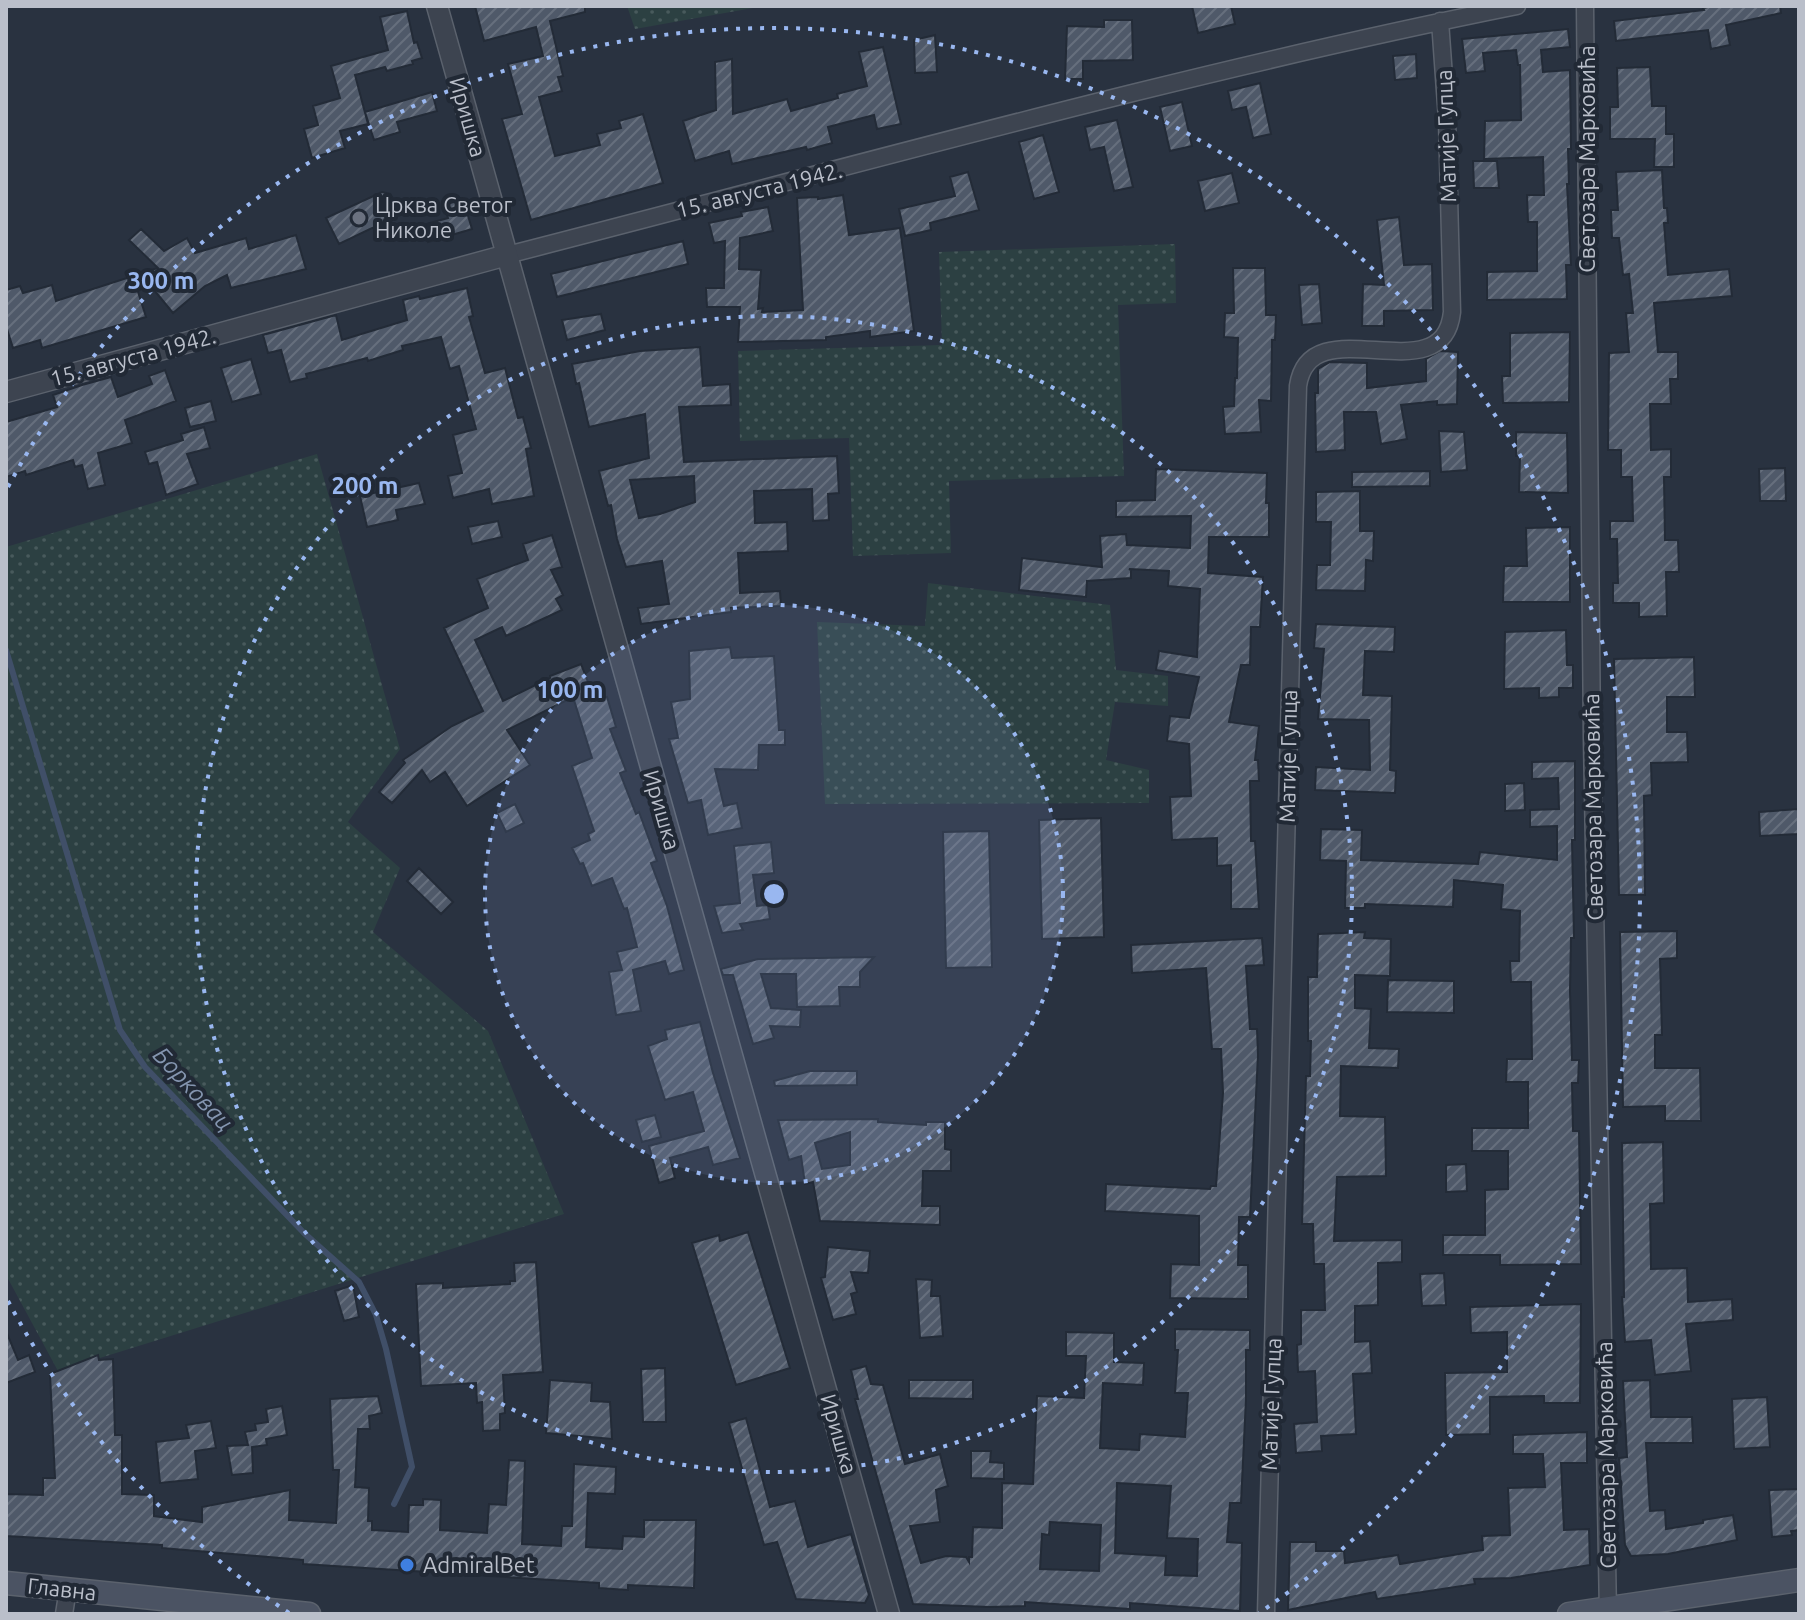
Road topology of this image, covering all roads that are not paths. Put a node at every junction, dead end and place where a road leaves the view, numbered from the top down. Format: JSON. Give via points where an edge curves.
{"nodes":[{"id":1,"x":437,"y":6,"type":"edge"},
{"id":2,"x":1517,"y":6,"type":"edge"},
{"id":3,"x":1585,"y":6,"type":"edge"},
{"id":4,"x":1440,"y":21,"type":"junction"},
{"id":5,"x":507,"y":255,"type":"junction"},
{"id":6,"x":6,"y":392,"type":"edge"},
{"id":7,"x":1799,"y":1580,"type":"edge"},
{"id":8,"x":6,"y":1583,"type":"edge"},
{"id":9,"x":68,"y":1589,"type":"junction"},
{"id":10,"x":1608,"y":1611,"type":"edge"},
{"id":11,"x":64,"y":1614,"type":"edge"},
{"id":12,"x":309,"y":1614,"type":"edge"},
{"id":13,"x":889,"y":1614,"type":"edge"},
{"id":14,"x":1266,"y":1614,"type":"edge"},
{"id":15,"x":1569,"y":1614,"type":"edge"}],
"edges":[{"from":1,"to":5,"type":"street","name":"Иришка"},
{"from":2,"to":4,"type":"street","name":"15. августа 1942."},
{"from":3,"to":10,"type":"street","name":"Светозара Марковића"},
{"from":4,"to":5,"type":"street","name":"15. августа 1942.","via":[[1175,83]]},
{"from":4,"to":14,"type":"street","name":"Матије Гупца","via":[[1451,328],[1442,341],[1428,347],[1320,352],[1304,366],[1298,386]]},
{"from":5,"to":6,"type":"street","name":"15. августа 1942."},
{"from":5,"to":13,"type":"street","name":"Иришка"},
{"from":7,"to":10,"type":"main road"},
{"from":8,"to":9,"type":"main road","name":"Главна"},
{"from":9,"to":11,"type":"street"},
{"from":9,"to":12,"type":"main road","name":"Главна"},
{"from":10,"to":15,"type":"main road"}]}
